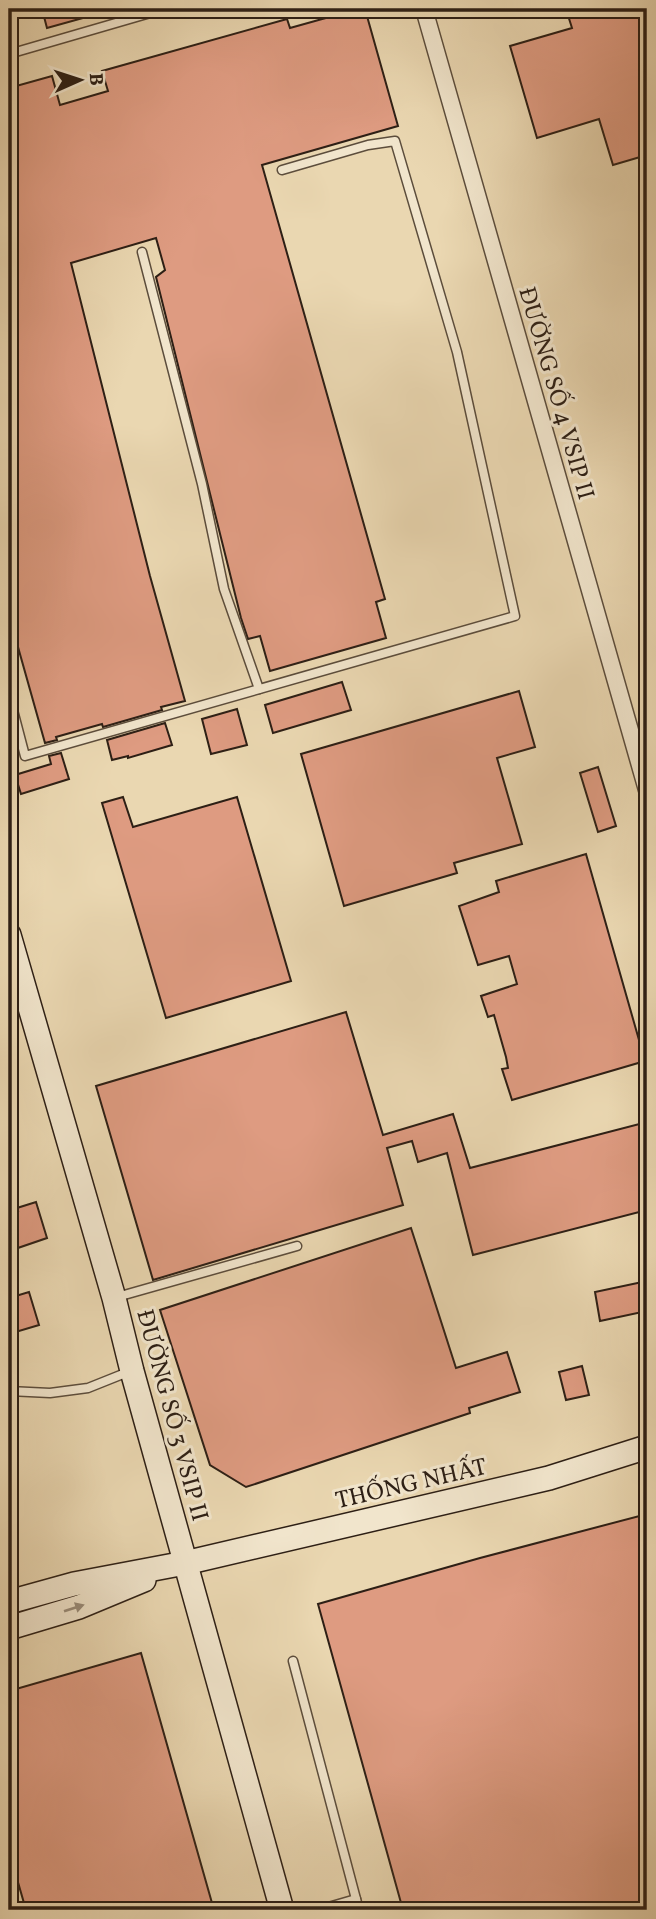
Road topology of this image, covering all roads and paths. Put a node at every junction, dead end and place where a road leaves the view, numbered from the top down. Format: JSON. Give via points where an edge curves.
{"nodes":[{"id":1,"x":164,"y":9,"type":"edge"},
{"id":2,"x":424,"y":9,"type":"edge"},
{"id":3,"x":9,"y":54,"type":"edge"},
{"id":4,"x":282,"y":170,"type":"dead end"},
{"id":5,"x":142,"y":252,"type":"dead end"},
{"id":6,"x":259,"y":689,"type":"junction"},
{"id":7,"x":9,"y":695,"type":"edge"},
{"id":8,"x":647,"y":790,"type":"edge"},
{"id":9,"x":9,"y":935,"type":"edge"},
{"id":10,"x":15,"y":978,"type":"edge"},
{"id":11,"x":297,"y":1246,"type":"dead end"},
{"id":12,"x":114,"y":1298,"type":"junction"},
{"id":13,"x":132,"y":1371,"type":"junction"},
{"id":14,"x":9,"y":1391,"type":"edge"},
{"id":15,"x":647,"y":1447,"type":"edge"},
{"id":16,"x":186,"y":1563,"type":"junction"},
{"id":17,"x":9,"y":1602,"type":"edge"},
{"id":18,"x":9,"y":1628,"type":"edge"},
{"id":19,"x":293,"y":1661,"type":"dead end"},
{"id":20,"x":356,"y":1899,"type":"junction"},
{"id":21,"x":282,"y":1910,"type":"edge"},
{"id":22,"x":318,"y":1910,"type":"edge"},
{"id":23,"x":359,"y":1910,"type":"edge"}],
"edges":[{"from":1,"to":3,"type":"lane"},
{"from":2,"to":8,"type":"street","name":"ĐƯỜNG SỐ 4 VSIP II"},
{"from":4,"to":6,"type":"lane","via":[[395,141],[457,352],[515,616]]},
{"from":5,"to":6,"type":"lane","via":[[225,589]]},
{"from":6,"to":7,"type":"lane","via":[[25,756]]},
{"from":9,"to":10,"type":"street","name":"ĐƯỜNG SỐ 3 VSIP II"},
{"from":10,"to":12,"type":"street","name":"ĐƯỜNG SỐ 3 VSIP II"},
{"from":11,"to":12,"type":"lane"},
{"from":12,"to":13,"type":"street","name":"ĐƯỜNG SỐ 3 VSIP II"},
{"from":13,"to":14,"type":"lane","via":[[88,1388],[50,1393]]},
{"from":13,"to":16,"type":"street","name":"ĐƯỜNG SỐ 3 VSIP II"},
{"from":15,"to":16,"type":"street","name":"THỐNG NHẤT","via":[[549,1478]]},
{"from":16,"to":17,"type":"street","name":"THỐNG NHẤT","via":[[74,1584]]},
{"from":18,"to":16,"type":"street","name":"THỐNG NHẤT","one_way":true,"via":[[79,1607]]},
{"from":16,"to":21,"type":"street","name":"ĐƯỜNG SỐ 3 VSIP II"},
{"from":19,"to":20,"type":"lane"},
{"from":20,"to":22,"type":"lane"},
{"from":20,"to":23,"type":"lane"}]}
